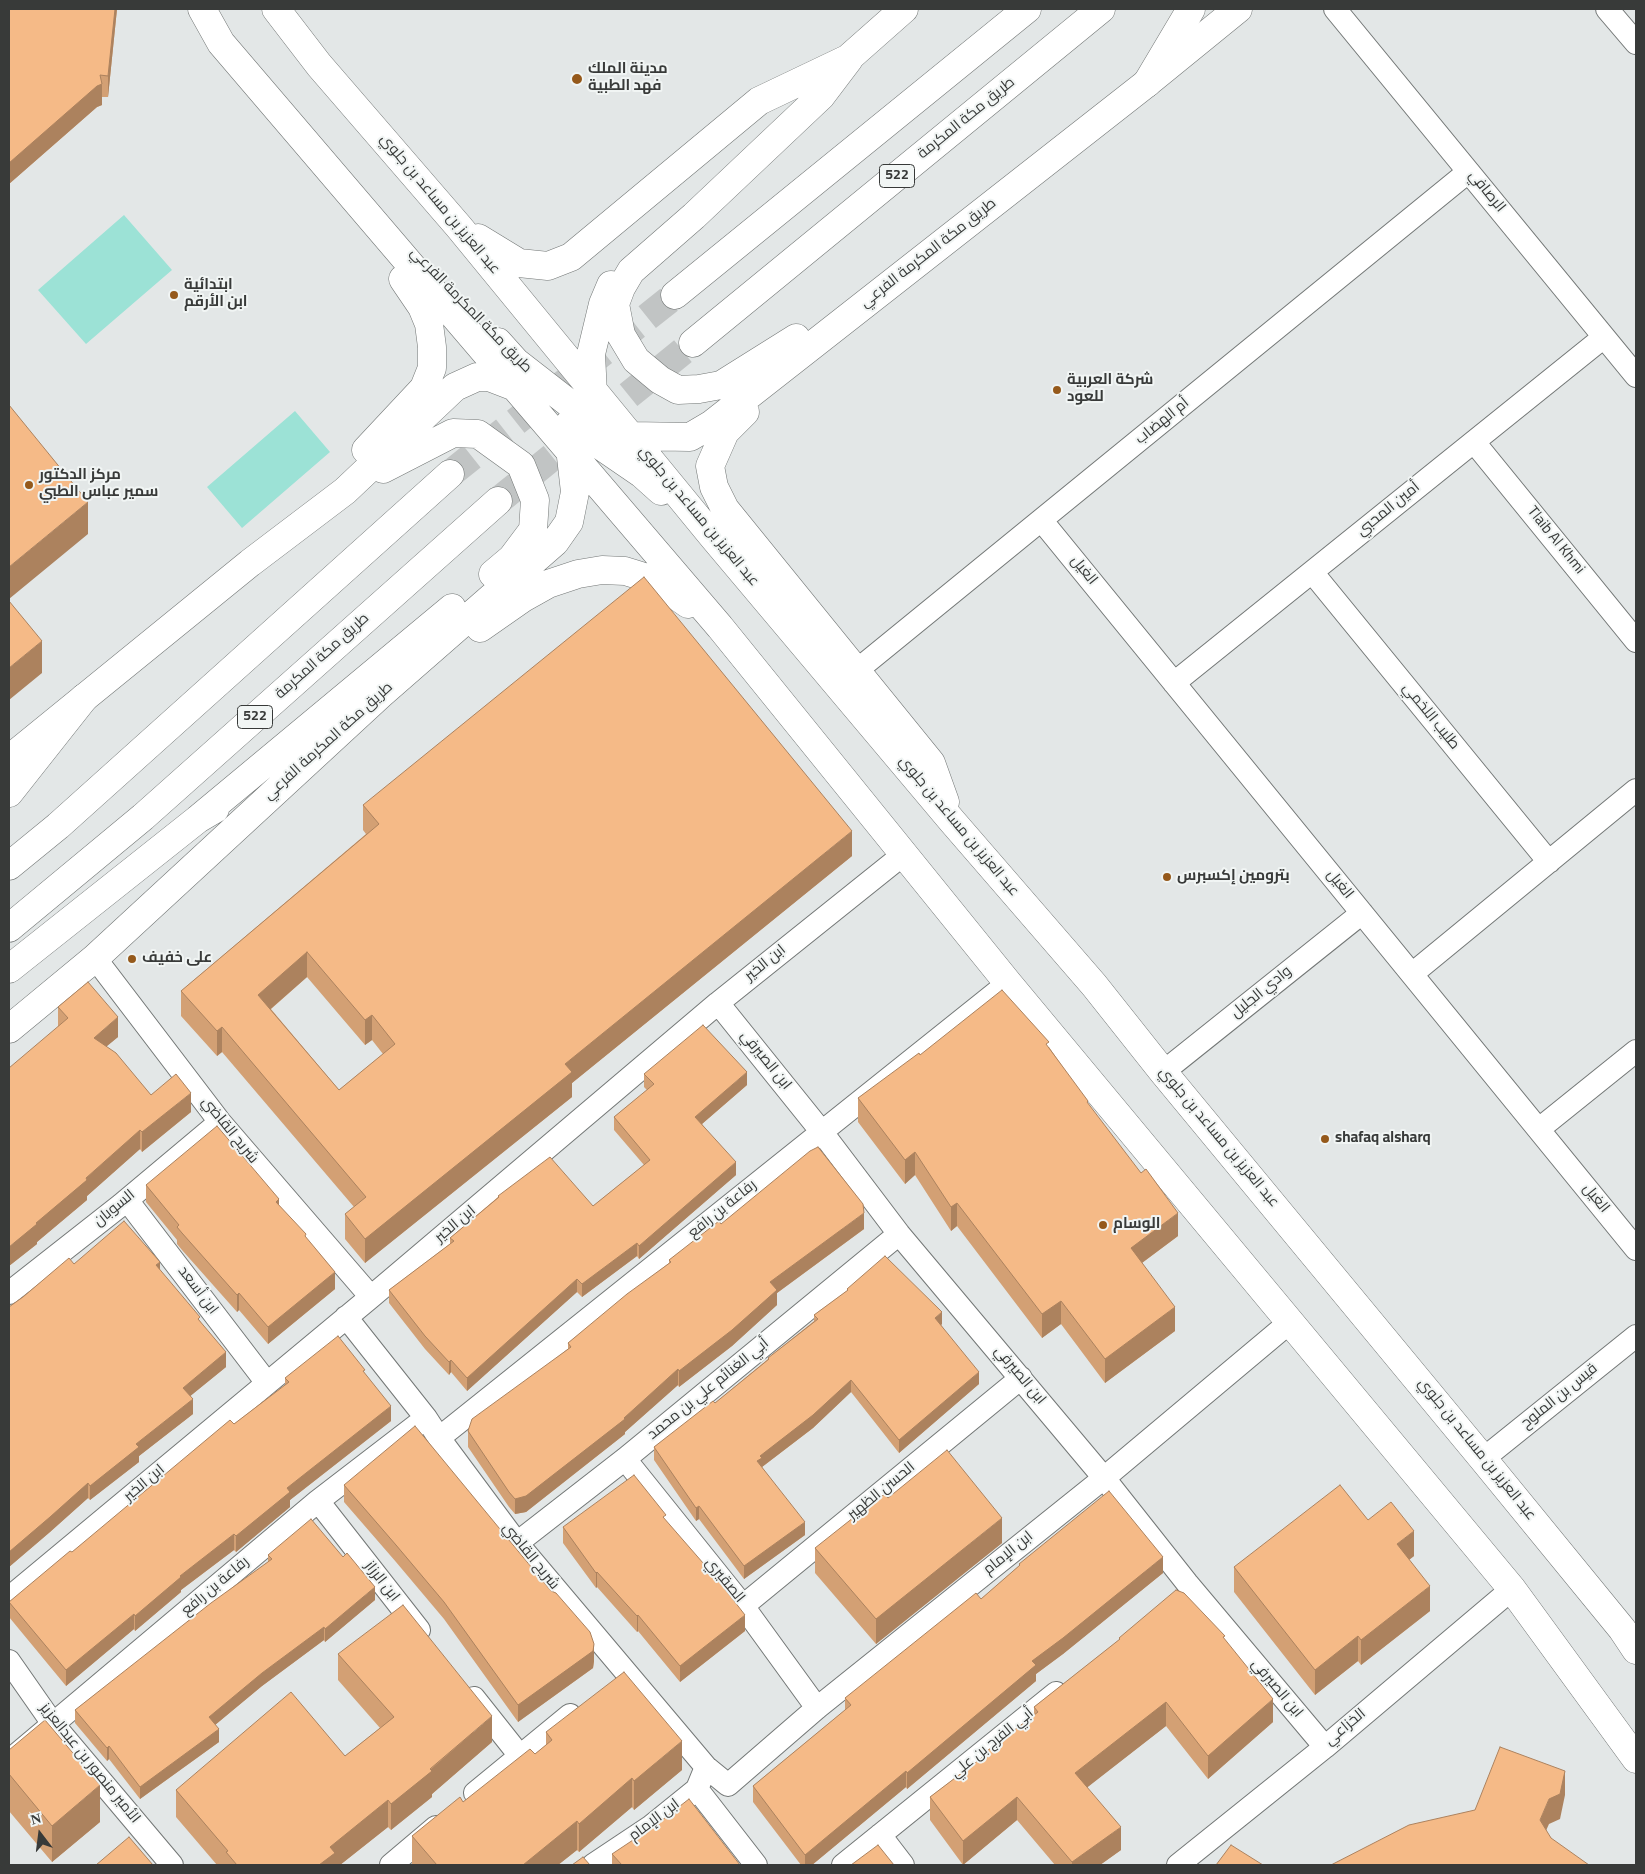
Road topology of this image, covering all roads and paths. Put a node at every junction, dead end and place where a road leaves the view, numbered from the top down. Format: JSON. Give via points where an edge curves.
{"nodes":[{"id":1,"x":202,"y":9,"type":"edge"},
{"id":2,"x":276,"y":9,"type":"edge"},
{"id":3,"x":904,"y":9,"type":"edge"},
{"id":4,"x":1027,"y":9,"type":"edge"},
{"id":5,"x":1101,"y":9,"type":"edge"},
{"id":6,"x":1191,"y":9,"type":"edge"},
{"id":7,"x":1238,"y":9,"type":"edge"},
{"id":8,"x":1335,"y":9,"type":"edge"},
{"id":9,"x":1607,"y":9,"type":"edge"},
{"id":10,"x":1634,"y":37,"type":"edge"},
{"id":11,"x":849,"y":59,"type":"junction"},
{"id":12,"x":1147,"y":83,"type":"junction"},
{"id":13,"x":1468,"y":172,"type":"junction"},
{"id":14,"x":345,"y":190,"type":"junction"},
{"id":15,"x":460,"y":227,"type":"junction"},
{"id":16,"x":910,"y":268,"type":"junction"},
{"id":17,"x":510,"y":289,"type":"junction"},
{"id":18,"x":675,"y":295,"type":"tunnel mouth"},
{"id":19,"x":1604,"y":337,"type":"junction"},
{"id":20,"x":693,"y":343,"type":"tunnel mouth"},
{"id":21,"x":1636,"y":376,"type":"edge"},
{"id":22,"x":514,"y":386,"type":"junction"},
{"id":23,"x":592,"y":389,"type":"junction"},
{"id":24,"x":552,"y":390,"type":"junction"},
{"id":25,"x":562,"y":419,"type":"junction"},
{"id":26,"x":600,"y":436,"type":"junction"},
{"id":27,"x":631,"y":436,"type":"junction"},
{"id":28,"x":1474,"y":442,"type":"junction"},
{"id":29,"x":571,"y":451,"type":"junction"},
{"id":30,"x":450,"y":474,"type":"tunnel mouth"},
{"id":31,"x":345,"y":491,"type":"junction"},
{"id":32,"x":498,"y":501,"type":"tunnel mouth"},
{"id":33,"x":1042,"y":521,"type":"junction"},
{"id":34,"x":633,"y":524,"type":"junction"},
{"id":35,"x":714,"y":538,"type":"junction"},
{"id":36,"x":1312,"y":572,"type":"junction"},
{"id":37,"x":720,"y":627,"type":"junction"},
{"id":38,"x":1636,"y":641,"type":"edge"},
{"id":39,"x":856,"y":671,"type":"junction"},
{"id":40,"x":1174,"y":682,"type":"junction"},
{"id":41,"x":381,"y":694,"type":"junction"},
{"id":42,"x":84,"y":698,"type":"junction"},
{"id":43,"x":331,"y":740,"type":"junction"},
{"id":44,"x":9,"y":759,"type":"edge"},
{"id":45,"x":1636,"y":790,"type":"edge"},
{"id":46,"x":9,"y":793,"type":"edge"},
{"id":47,"x":198,"y":819,"type":"junction"},
{"id":48,"x":952,"y":821,"type":"junction"},
{"id":49,"x":904,"y":854,"type":"junction"},
{"id":50,"x":1549,"y":862,"type":"junction"},
{"id":51,"x":9,"y":866,"type":"edge"},
{"id":52,"x":1362,"y":913,"type":"junction"},
{"id":53,"x":9,"y":928,"type":"edge"},
{"id":54,"x":95,"y":958,"type":"junction"},
{"id":55,"x":9,"y":969,"type":"edge"},
{"id":56,"x":1412,"y":974,"type":"junction"},
{"id":57,"x":1008,"y":983,"type":"junction"},
{"id":58,"x":718,"y":1003,"type":"junction"},
{"id":59,"x":9,"y":1029,"type":"edge"},
{"id":60,"x":1636,"y":1051,"type":"edge"},
{"id":61,"x":1163,"y":1072,"type":"junction"},
{"id":62,"x":220,"y":1122,"type":"junction"},
{"id":63,"x":1539,"y":1129,"type":"junction"},
{"id":64,"x":821,"y":1131,"type":"junction"},
{"id":65,"x":127,"y":1200,"type":"junction"},
{"id":66,"x":899,"y":1234,"type":"junction"},
{"id":67,"x":1636,"y":1249,"type":"edge"},
{"id":68,"x":9,"y":1293,"type":"edge"},
{"id":69,"x":371,"y":1297,"type":"junction"},
{"id":70,"x":346,"y":1317,"type":"junction"},
{"id":71,"x":1290,"y":1322,"type":"junction"},
{"id":72,"x":1636,"y":1336,"type":"edge"},
{"id":73,"x":1021,"y":1378,"type":"junction"},
{"id":74,"x":267,"y":1383,"type":"junction"},
{"id":75,"x":426,"y":1418,"type":"junction"},
{"id":76,"x":439,"y":1438,"type":"junction"},
{"id":77,"x":625,"y":1459,"type":"junction"},
{"id":78,"x":1483,"y":1459,"type":"junction"},
{"id":79,"x":1104,"y":1478,"type":"junction"},
{"id":80,"x":318,"y":1501,"type":"junction"},
{"id":81,"x":517,"y":1543,"type":"junction"},
{"id":82,"x":1512,"y":1589,"type":"junction"},
{"id":83,"x":9,"y":1598,"type":"edge"},
{"id":84,"x":743,"y":1606,"type":"junction"},
{"id":85,"x":1631,"y":1632,"type":"edge"},
{"id":86,"x":434,"y":1649,"type":"edge"},
{"id":87,"x":9,"y":1661,"type":"edge"},
{"id":88,"x":459,"y":1680,"type":"edge"},
{"id":89,"x":1070,"y":1682,"type":"edge"},
{"id":90,"x":587,"y":1702,"type":"edge"},
{"id":91,"x":817,"y":1708,"type":"junction"},
{"id":92,"x":53,"y":1724,"type":"junction"},
{"id":93,"x":1325,"y":1746,"type":"junction"},
{"id":94,"x":520,"y":1756,"type":"junction"},
{"id":95,"x":1636,"y":1759,"type":"edge"},
{"id":96,"x":9,"y":1761,"type":"edge"},
{"id":97,"x":706,"y":1767,"type":"junction"},
{"id":98,"x":728,"y":1785,"type":"joint"},
{"id":99,"x":697,"y":1789,"type":"junction"},
{"id":100,"x":880,"y":1835,"type":"junction"},
{"id":101,"x":172,"y":1865,"type":"edge"},
{"id":102,"x":391,"y":1865,"type":"edge"},
{"id":103,"x":593,"y":1865,"type":"edge"},
{"id":104,"x":756,"y":1865,"type":"edge"},
{"id":105,"x":843,"y":1865,"type":"edge"},
{"id":106,"x":903,"y":1865,"type":"edge"},
{"id":107,"x":1178,"y":1865,"type":"edge"}],
"edges":[{"from":1,"to":14,"type":"main road","via":[[221,43]]},
{"from":2,"to":15,"type":"main road","name":"عبد العزيز بن مساعد بن جلوي","via":[[319,65]]},
{"from":3,"to":11,"type":"main road"},
{"from":4,"to":18,"type":"main road"},
{"from":5,"to":20,"type":"main road","name":"طريق مكة المكرمة","number":"522"},
{"from":6,"to":12,"type":"main road"},
{"from":7,"to":12,"type":"main road","name":"طريق مكة المكرمة الفرعي"},
{"from":8,"to":13,"type":"street","name":"الرصافي"},
{"from":9,"to":10,"type":"street"},
{"from":11,"to":15,"type":"main road","via":[[759,101],[572,257],[548,266],[519,264]]},
{"from":11,"to":16,"type":"main road","via":[[821,96],[631,272],[615,304],[621,335],[636,360],[678,390],[721,385]]},
{"from":11,"to":23,"type":"main road","via":[[795,101],[623,258],[603,304],[591,354]]},
{"from":12,"to":16,"type":"main road","name":"طريق مكة المكرمة الفرعي"},
{"from":13,"to":19,"type":"street","name":"الرصافي"},
{"from":13,"to":33,"type":"street","name":"أم الهضاب"},
{"from":14,"to":22,"type":"main road"},
{"from":14,"to":24,"type":"main road","name":"طريق مكة المكرمة الفرعي","via":[[430,266],[516,362]]},
{"from":14,"to":31,"type":"main road","via":[[422,307],[429,324],[432,347],[432,368],[424,388],[367,448]]},
{"from":15,"to":17,"type":"main road","name":"عبد العزيز بن مساعد بن جلوي"},
{"from":16,"to":27,"type":"main road","name":"طريق مكة المكرمة الفرعي","via":[[712,424],[690,437]]},
{"from":16,"to":39,"type":"main road","via":[[753,404],[725,432],[710,466],[714,488],[724,509]]},
{"from":17,"to":23,"type":"main road","name":"عبد العزيز بن مساعد بن جلوي"},
{"from":17,"to":24,"type":"main road","name":"طريق مكة المكرمة الفرعي"},
{"from":19,"to":21,"type":"street","name":"الرصافي"},
{"from":19,"to":28,"type":"street","name":"أمين المحبي"},
{"from":22,"to":25,"type":"main road","name":"طريق مكة المكرمة الفرعي","via":[[533,396]]},
{"from":22,"to":29,"type":"main road"},
{"from":22,"to":31,"type":"main road","name":"طريق مكة المكرمة الفرعي","via":[[477,376],[455,388]]},
{"from":23,"to":26,"type":"main road"},
{"from":23,"to":27,"type":"main road","name":"عبد العزيز بن مساعد بن جلوي"},
{"from":24,"to":25,"type":"main road","name":"طريق مكة المكرمة الفرعي"},
{"from":24,"to":26,"type":"main road","name":"طريق مكة المكرمة الفرعي"},
{"from":25,"to":26,"type":"main road","name":"طريق مكة المكرمة الفرعي"},
{"from":25,"to":29,"type":"main road","name":"طريق مكة المكرمة الفرعي"},
{"from":26,"to":27,"type":"main road","name":"طريق مكة المكرمة الفرعي"},
{"from":26,"to":34,"type":"main road"},
{"from":26,"to":35,"type":"main road","name":"طريق مكة المكرمة الفرعي"},
{"from":27,"to":35,"type":"main road","name":"عبد العزيز بن مساعد بن جلوي"},
{"from":28,"to":36,"type":"street","name":"أمين المحبي"},
{"from":28,"to":38,"type":"street","name":"Tlaib Al Khmi"},
{"from":29,"to":34,"type":"main road"},
{"from":29,"to":41,"type":"main road","name":"طريق مكة المكرمة الفرعي","via":[[575,492],[569,522],[555,542]]},
{"from":30,"to":51,"type":"main road"},
{"from":31,"to":42,"type":"main road","name":"طريق مكة المكرمة الفرعي","via":[[250,563]]},
{"from":31,"to":47,"type":"main road","via":[[452,433],[478,434],[521,465],[535,500],[533,530],[512,558]]},
{"from":32,"to":53,"type":"main road","name":"طريق مكة المكرمة","number":"522","via":[[143,817]]},
{"from":33,"to":39,"type":"street","name":"أم الهضاب"},
{"from":33,"to":40,"type":"street","name":"الغيل"},
{"from":34,"to":37,"type":"main road"},
{"from":35,"to":48,"type":"main road","name":"عبد العزيز بن مساعد بن جلوي"},
{"from":36,"to":40,"type":"street","name":"أمين المحبي"},
{"from":36,"to":50,"type":"street","name":"طليب اللخمي"},
{"from":37,"to":41,"type":"main road","via":[[654,580],[625,571],[578,574],[548,584],[523,598],[457,646]]},
{"from":37,"to":49,"type":"main road"},
{"from":39,"to":48,"type":"main road","via":[[931,763]]},
{"from":40,"to":52,"type":"street","name":"الغيل"},
{"from":41,"to":43,"type":"main road","name":"طريق مكة المكرمة الفرعي"},
{"from":42,"to":44,"type":"main road","name":"طريق مكة المكرمة الفرعي"},
{"from":42,"to":46,"type":"main road"},
{"from":43,"to":47,"type":"main road"},
{"from":43,"to":54,"type":"main road","name":"طريق مكة المكرمة الفرعي"},
{"from":45,"to":50,"type":"street"},
{"from":47,"to":55,"type":"main road"},
{"from":48,"to":61,"type":"main road","name":"عبد العزيز بن مساعد بن جلوي","via":[[1094,984]]},
{"from":49,"to":57,"type":"main road"},
{"from":49,"to":58,"type":"street","name":"ابن الخير"},
{"from":50,"to":56,"type":"street"},
{"from":52,"to":56,"type":"street","name":"الغيل"},
{"from":52,"to":61,"type":"street","name":"وادي الجليل"},
{"from":54,"to":59,"type":"main road","name":"طريق مكة المكرمة الفرعي"},
{"from":54,"to":62,"type":"street","name":"شريح القاضي"},
{"from":56,"to":63,"type":"street","name":"الغيل"},
{"from":57,"to":64,"type":"street","name":"رفاعة بن رافع"},
{"from":57,"to":71,"type":"main road"},
{"from":58,"to":64,"type":"street","name":"ابن الصيرفي"},
{"from":58,"to":69,"type":"street","name":"ابن الخير"},
{"from":60,"to":63,"type":"street"},
{"from":61,"to":78,"type":"main road","name":"عبد العزيز بن مساعد بن جلوي"},
{"from":62,"to":65,"type":"street","name":"السوبان"},
{"from":62,"to":69,"type":"street","name":"شريح القاضي"},
{"from":63,"to":67,"type":"street","name":"الغيل"},
{"from":64,"to":66,"type":"street","name":"ابن الصيرفي"},
{"from":64,"to":76,"type":"street","name":"رفاعة بن رافع"},
{"from":65,"to":68,"type":"street","name":"السوبان"},
{"from":65,"to":74,"type":"street","name":"ابن أسعد"},
{"from":66,"to":73,"type":"street","name":"ابن الصيرفي"},
{"from":66,"to":77,"type":"street","name":"أبي الغنائم علي بن محمد"},
{"from":69,"to":70,"type":"street","name":"ابن الخير"},
{"from":70,"to":74,"type":"street","name":"ابن الخير"},
{"from":70,"to":75,"type":"street","name":"شريح القاضي"},
{"from":71,"to":79,"type":"street","name":"ابن الإمام"},
{"from":71,"to":82,"type":"main road"},
{"from":72,"to":78,"type":"street","name":"قيس بن الملوح"},
{"from":73,"to":79,"type":"street","name":"ابن الصيرفي"},
{"from":73,"to":84,"type":"street","name":"الحسن الظهير"},
{"from":74,"to":83,"type":"street","name":"ابن الخير"},
{"from":75,"to":76,"type":"street","name":"شريح القاضي"},
{"from":75,"to":80,"type":"street","name":"رفاعة بن رافع"},
{"from":76,"to":81,"type":"street","name":"شريح القاضي"},
{"from":77,"to":81,"type":"street","name":"أبي الغنائم علي بن محمد"},
{"from":77,"to":84,"type":"street","name":"الصقيري"},
{"from":78,"to":85,"type":"main road","name":"عبد العزيز بن مساعد بن جلوي"},
{"from":79,"to":91,"type":"street","name":"ابن الإمام"},
{"from":79,"to":93,"type":"street","name":"ابن الصيرفي","via":[[1182,1590]]},
{"from":80,"to":86,"type":"street","name":"ابن الرزاز"},
{"from":80,"to":92,"type":"street","name":"رفاعة بن رافع"},
{"from":81,"to":97,"type":"street","name":"شريح القاضي","via":[[617,1677]]},
{"from":82,"to":93,"type":"street","name":"الخزاعي"},
{"from":82,"to":95,"type":"main road"},
{"from":84,"to":91,"type":"street","name":"الصقيري"},
{"from":87,"to":92,"type":"street","name":"الأمير منصور بن عبدالعزيز"},
{"from":88,"to":94,"type":"street"},
{"from":89,"to":100,"type":"street","name":"أبي الفرج بن علي"},
{"from":90,"to":94,"type":"street"},
{"from":91,"to":98,"type":"street","name":"ابن الإمام"},
{"from":92,"to":96,"type":"street","name":"رفاعة بن رافع"},
{"from":92,"to":101,"type":"street","name":"الأمير منصور بن عبدالعزيز"},
{"from":93,"to":107,"type":"street","name":"الخزاعي"},
{"from":94,"to":102,"type":"street"},
{"from":97,"to":98,"type":"street","name":"شريح القاضي"},
{"from":97,"to":99,"type":"street","name":"ابن الإمام"},
{"from":99,"to":103,"type":"street","name":"ابن الإمام","via":[[650,1828]]},
{"from":99,"to":104,"type":"street"},
{"from":100,"to":105,"type":"street","name":"أبي الفرج بن علي"},
{"from":100,"to":106,"type":"street"}]}
